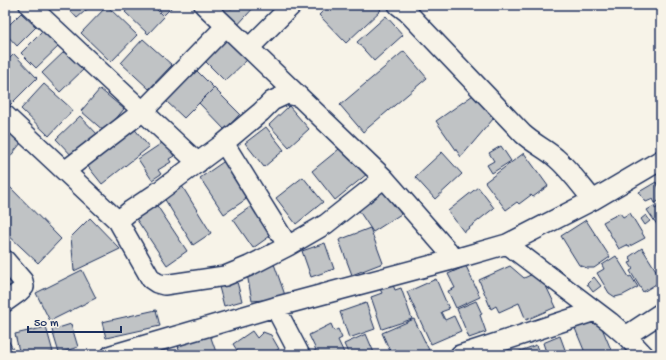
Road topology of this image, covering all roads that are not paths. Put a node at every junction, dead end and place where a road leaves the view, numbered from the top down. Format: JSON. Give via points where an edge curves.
{"nodes":[{"id":1,"x":29,"y":5,"type":"edge"},
{"id":2,"x":204,"y":5,"type":"edge"},
{"id":3,"x":292,"y":5,"type":"edge"},
{"id":4,"x":407,"y":7,"type":"edge"},
{"id":5,"x":226,"y":26,"type":"junction"},
{"id":6,"x":249,"y":48,"type":"junction"},
{"id":7,"x":300,"y":97,"type":"junction"},
{"id":8,"x":143,"y":111,"type":"junction"},
{"id":9,"x":5,"y":115,"type":"edge"},
{"id":10,"x":224,"y":143,"type":"junction"},
{"id":11,"x":661,"y":160,"type":"edge"},
{"id":12,"x":198,"y":163,"type":"junction"},
{"id":13,"x":65,"y":171,"type":"junction"},
{"id":14,"x":384,"y":178,"type":"junction"},
{"id":15,"x":593,"y":200,"type":"junction"},
{"id":16,"x":118,"y":221,"type":"junction"},
{"id":17,"x":507,"y":244,"type":"junction"},
{"id":18,"x":288,"y":246,"type":"junction"},
{"id":19,"x":455,"y":259,"type":"junction"},
{"id":20,"x":5,"y":260,"type":"edge"},
{"id":21,"x":5,"y":302,"type":"edge"},
{"id":22,"x":275,"y":307,"type":"junction"},
{"id":23,"x":595,"y":310,"type":"junction"},
{"id":24,"x":661,"y":313,"type":"edge"},
{"id":25,"x":626,"y":336,"type":"junction"},
{"id":26,"x":125,"y":353,"type":"edge"},
{"id":27,"x":300,"y":355,"type":"edge"},
{"id":28,"x":460,"y":355,"type":"edge"},
{"id":29,"x":644,"y":355,"type":"edge"}],
"edges":[{"from":1,"to":8,"type":"street"},
{"from":2,"to":5,"type":"street"},
{"from":3,"to":6,"type":"street"},
{"from":4,"to":15,"type":"street","via":[[523,134],[563,164]]},
{"from":5,"to":6,"type":"street"},
{"from":5,"to":8,"type":"street"},
{"from":6,"to":7,"type":"street"},
{"from":7,"to":10,"type":"street","via":[[287,94],[272,101]]},
{"from":7,"to":14,"type":"street"},
{"from":8,"to":12,"type":"street"},
{"from":8,"to":13,"type":"street"},
{"from":9,"to":13,"type":"street"},
{"from":10,"to":12,"type":"street"},
{"from":10,"to":18,"type":"street"},
{"from":11,"to":15,"type":"street"},
{"from":12,"to":16,"type":"street"},
{"from":13,"to":16,"type":"street"},
{"from":14,"to":18,"type":"street","via":[[326,224]]},
{"from":14,"to":19,"type":"street"},
{"from":15,"to":17,"type":"street"},
{"from":16,"to":18,"type":"street","via":[[151,279],[164,285],[225,276]]},
{"from":17,"to":19,"type":"street"},
{"from":17,"to":23,"type":"street"},
{"from":19,"to":22,"type":"street"},
{"from":20,"to":21,"type":"street","via":[[23,281],[24,287]]},
{"from":22,"to":26,"type":"street"},
{"from":22,"to":27,"type":"street"},
{"from":23,"to":25,"type":"street"},
{"from":23,"to":28,"type":"street"},
{"from":24,"to":25,"type":"street"},
{"from":25,"to":29,"type":"street"}]}
